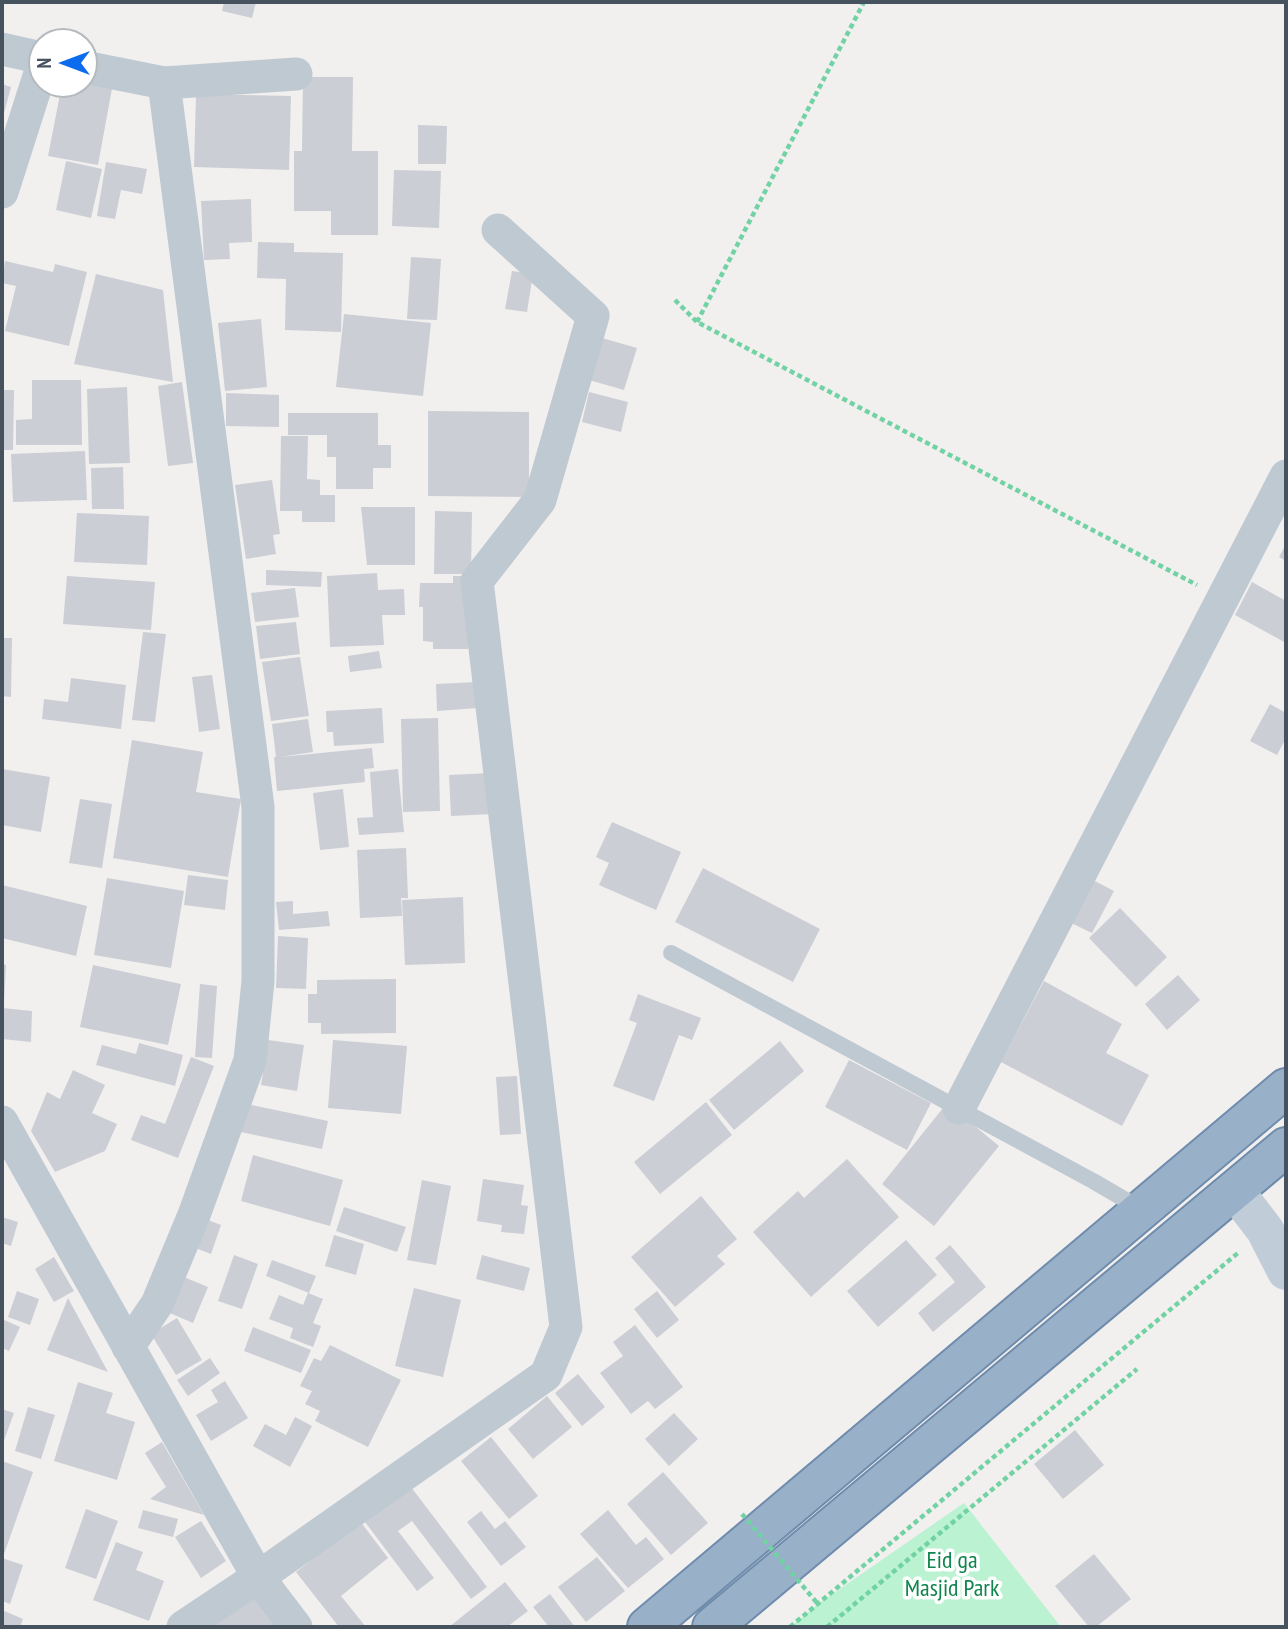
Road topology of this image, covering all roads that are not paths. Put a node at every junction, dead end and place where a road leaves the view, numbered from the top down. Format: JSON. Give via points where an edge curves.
{"nodes":[{"id":1,"x":2,"y":49,"type":"edge"},
{"id":2,"x":28,"y":55,"type":"edge"},
{"id":3,"x":98,"y":70,"type":"edge"},
{"id":4,"x":296,"y":74,"type":"dead end"},
{"id":5,"x":164,"y":83,"type":"junction"},
{"id":6,"x":32,"y":98,"type":"edge"},
{"id":7,"x":2,"y":192,"type":"edge"},
{"id":8,"x":498,"y":230,"type":"dead end"},
{"id":9,"x":1286,"y":476,"type":"edge"},
{"id":10,"x":671,"y":953,"type":"dead end"},
{"id":11,"x":1286,"y":1088,"type":"edge"},
{"id":12,"x":959,"y":1108,"type":"junction"},
{"id":13,"x":2,"y":1122,"type":"edge"},
{"id":14,"x":1286,"y":1147,"type":"edge"},
{"id":15,"x":1235,"y":1191,"type":"junction"},
{"id":16,"x":1143,"y":1210,"type":"junction"},
{"id":17,"x":1286,"y":1271,"type":"edge"},
{"id":18,"x":128,"y":1347,"type":"junction"},
{"id":19,"x":258,"y":1577,"type":"junction"},
{"id":20,"x":183,"y":1627,"type":"edge"},
{"id":21,"x":296,"y":1627,"type":"edge"},
{"id":22,"x":647,"y":1627,"type":"edge"},
{"id":23,"x":712,"y":1627,"type":"edge"}],
"edges":[{"from":1,"to":2,"type":"street"},
{"from":3,"to":5,"type":"street"},
{"from":4,"to":5,"type":"street"},
{"from":5,"to":18,"type":"street","via":[[258,807],[258,981],[250,1060],[157,1304]]},
{"from":6,"to":7,"type":"street"},
{"from":8,"to":19,"type":"street","via":[[593,316],[540,500],[477,581],[566,1327],[545,1375]]},
{"from":9,"to":12,"type":"street"},
{"from":10,"to":12,"type":"lane"},
{"from":11,"to":16,"type":"highway"},
{"from":12,"to":16,"type":"lane"},
{"from":13,"to":18,"type":"street"},
{"from":14,"to":15,"type":"highway"},
{"from":15,"to":17,"type":"main road","via":[[1265,1230]]},
{"from":15,"to":23,"type":"highway"},
{"from":16,"to":22,"type":"highway"},
{"from":18,"to":19,"type":"street"},
{"from":19,"to":20,"type":"street"},
{"from":19,"to":21,"type":"street"}]}
